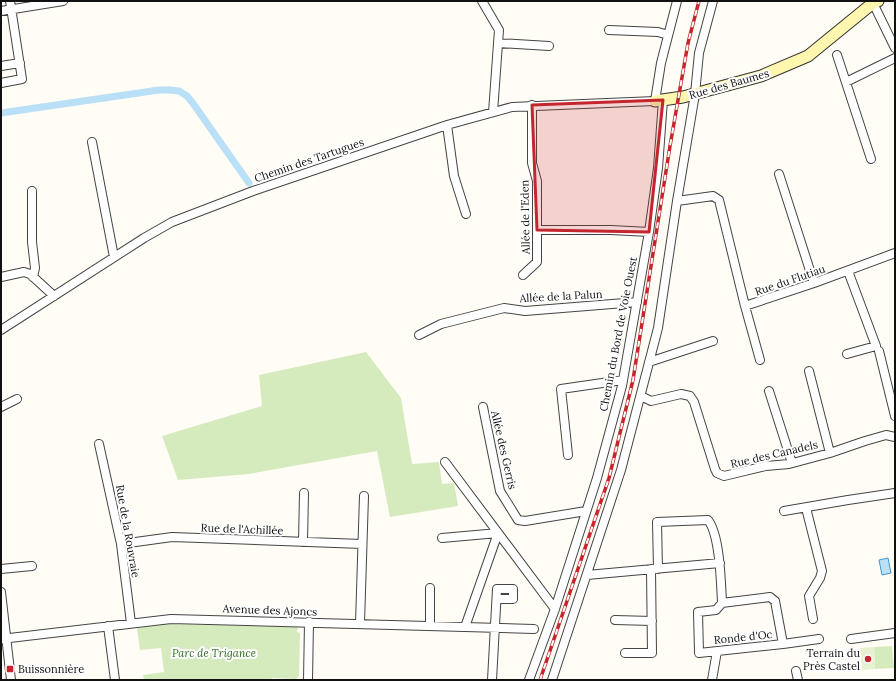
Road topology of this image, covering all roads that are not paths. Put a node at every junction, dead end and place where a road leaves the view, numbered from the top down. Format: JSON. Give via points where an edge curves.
{"nodes":[{"id":1,"x":63,"y":1,"type":"edge"},
{"id":2,"x":482,"y":1,"type":"edge"},
{"id":3,"x":678,"y":1,"type":"edge"},
{"id":4,"x":713,"y":1,"type":"edge"},
{"id":5,"x":876,"y":2,"type":"edge"},
{"id":6,"x":10,"y":5,"type":"edge"},
{"id":7,"x":1,"y":11,"type":"edge"},
{"id":8,"x":609,"y":30,"type":"dead end"},
{"id":9,"x":668,"y":35,"type":"junction"},
{"id":10,"x":498,"y":43,"type":"junction"},
{"id":11,"x":549,"y":46,"type":"dead end"},
{"id":12,"x":895,"y":48,"type":"edge"},
{"id":13,"x":837,"y":55,"type":"dead end"},
{"id":14,"x":895,"y":58,"type":"edge"},
{"id":15,"x":20,"y":63,"type":"junction"},
{"id":16,"x":1,"y":66,"type":"edge"},
{"id":17,"x":1,"y":82,"type":"edge"},
{"id":18,"x":846,"y":82,"type":"junction"},
{"id":19,"x":695,"y":94,"type":"junction"},
{"id":20,"x":659,"y":101,"type":"junction"},
{"id":21,"x":532,"y":105,"type":"junction"},
{"id":22,"x":493,"y":112,"type":"junction"},
{"id":23,"x":447,"y":125,"type":"junction"},
{"id":24,"x":92,"y":142,"type":"dead end"},
{"id":25,"x":871,"y":159,"type":"dead end"},
{"id":26,"x":779,"y":174,"type":"dead end"},
{"id":27,"x":32,"y":191,"type":"dead end"},
{"id":28,"x":677,"y":201,"type":"junction"},
{"id":29,"x":466,"y":214,"type":"dead end"},
{"id":30,"x":537,"y":230,"type":"junction"},
{"id":31,"x":649,"y":232,"type":"junction"},
{"id":32,"x":895,"y":254,"type":"edge"},
{"id":33,"x":114,"y":257,"type":"junction"},
{"id":34,"x":848,"y":271,"type":"junction"},
{"id":35,"x":523,"y":275,"type":"dead end"},
{"id":36,"x":1,"y":277,"type":"edge"},
{"id":37,"x":33,"y":277,"type":"junction"},
{"id":38,"x":814,"y":283,"type":"junction"},
{"id":39,"x":54,"y":296,"type":"junction"},
{"id":40,"x":637,"y":302,"type":"junction"},
{"id":41,"x":745,"y":306,"type":"junction"},
{"id":42,"x":1,"y":330,"type":"edge"},
{"id":43,"x":419,"y":335,"type":"dead end"},
{"id":44,"x":713,"y":342,"type":"dead end"},
{"id":45,"x":879,"y":351,"type":"dead end"},
{"id":46,"x":846,"y":354,"type":"dead end"},
{"id":47,"x":760,"y":360,"type":"dead end"},
{"id":48,"x":649,"y":362,"type":"junction"},
{"id":49,"x":809,"y":370,"type":"dead end"},
{"id":50,"x":623,"y":380,"type":"junction"},
{"id":51,"x":769,"y":391,"type":"dead end"},
{"id":52,"x":640,"y":396,"type":"junction"},
{"id":53,"x":17,"y":399,"type":"dead end"},
{"id":54,"x":1,"y":406,"type":"edge"},
{"id":55,"x":483,"y":407,"type":"dead end"},
{"id":56,"x":895,"y":416,"type":"edge"},
{"id":57,"x":895,"y":437,"type":"edge"},
{"id":58,"x":99,"y":444,"type":"dead end"},
{"id":59,"x":830,"y":453,"type":"junction"},
{"id":60,"x":568,"y":455,"type":"dead end"},
{"id":61,"x":444,"y":462,"type":"dead end"},
{"id":62,"x":792,"y":463,"type":"junction"},
{"id":63,"x":304,"y":493,"type":"dead end"},
{"id":64,"x":895,"y":493,"type":"edge"},
{"id":65,"x":364,"y":496,"type":"dead end"},
{"id":66,"x":806,"y":508,"type":"junction"},
{"id":67,"x":586,"y":511,"type":"junction"},
{"id":68,"x":784,"y":511,"type":"dead end"},
{"id":69,"x":498,"y":533,"type":"junction"},
{"id":70,"x":442,"y":538,"type":"dead end"},
{"id":71,"x":303,"y":542,"type":"junction"},
{"id":72,"x":121,"y":544,"type":"junction"},
{"id":73,"x":362,"y":544,"type":"junction"},
{"id":74,"x":720,"y":564,"type":"junction"},
{"id":75,"x":32,"y":566,"type":"dead end"},
{"id":76,"x":1,"y":569,"type":"edge"},
{"id":77,"x":655,"y":569,"type":"junction"},
{"id":78,"x":587,"y":575,"type":"junction"},
{"id":79,"x":430,"y":588,"type":"dead end"},
{"id":80,"x":1,"y":592,"type":"edge"},
{"id":81,"x":496,"y":599,"type":"dead end"},
{"id":82,"x":722,"y":602,"type":"junction"},
{"id":83,"x":555,"y":609,"type":"junction"},
{"id":84,"x":814,"y":619,"type":"dead end"},
{"id":85,"x":615,"y":620,"type":"dead end"},
{"id":86,"x":652,"y":620,"type":"junction"},
{"id":87,"x":309,"y":622,"type":"junction"},
{"id":88,"x":131,"y":623,"type":"junction"},
{"id":89,"x":360,"y":623,"type":"junction"},
{"id":90,"x":108,"y":626,"type":"junction"},
{"id":91,"x":430,"y":626,"type":"junction"},
{"id":92,"x":465,"y":627,"type":"junction"},
{"id":93,"x":496,"y":628,"type":"junction"},
{"id":94,"x":534,"y":630,"type":"dead end"},
{"id":95,"x":895,"y":633,"type":"edge"},
{"id":96,"x":4,"y":639,"type":"edge"},
{"id":97,"x":820,"y":639,"type":"dead end"},
{"id":98,"x":851,"y":639,"type":"dead end"},
{"id":99,"x":783,"y":644,"type":"junction"},
{"id":100,"x":717,"y":651,"type":"junction"},
{"id":101,"x":625,"y":653,"type":"dead end"},
{"id":102,"x":796,"y":671,"type":"dead end"},
{"id":103,"x":11,"y":680,"type":"edge"},
{"id":104,"x":115,"y":680,"type":"edge"},
{"id":105,"x":308,"y":680,"type":"edge"},
{"id":106,"x":492,"y":680,"type":"edge"},
{"id":107,"x":529,"y":680,"type":"edge"},
{"id":108,"x":552,"y":680,"type":"edge"},
{"id":109,"x":712,"y":680,"type":"edge"},
{"id":110,"x":798,"y":680,"type":"edge"}],
"edges":[{"from":1,"to":6,"type":"street"},
{"from":2,"to":10,"type":"street","via":[[499,30]]},
{"from":3,"to":9,"type":"street","name":"Chemin du Bord de Voie Ouest"},
{"from":4,"to":19,"type":"street","via":[[699,53]]},
{"from":5,"to":12,"type":"street"},
{"from":5,"to":19,"type":"street","name":"Rue des Baumes","via":[[808,56],[761,76]]},
{"from":6,"to":7,"type":"street"},
{"from":6,"to":15,"type":"street"},
{"from":8,"to":9,"type":"street","via":[[658,32]]},
{"from":9,"to":20,"type":"street","name":"Chemin du Bord de Voie Ouest","via":[[661,63]]},
{"from":10,"to":11,"type":"street"},
{"from":10,"to":22,"type":"street"},
{"from":13,"to":18,"type":"street"},
{"from":14,"to":18,"type":"street"},
{"from":15,"to":16,"type":"street"},
{"from":15,"to":17,"type":"street","via":[[22,79]]},
{"from":18,"to":25,"type":"street"},
{"from":19,"to":20,"type":"street","name":"Rue des Baumes"},
{"from":19,"to":28,"type":"street"},
{"from":20,"to":21,"type":"street","name":"Chemin des Tartugues"},
{"from":20,"to":31,"type":"street","name":"Chemin du Bord de Voie Ouest","via":[[658,168]]},
{"from":21,"to":22,"type":"street","name":"Chemin des Tartugues"},
{"from":21,"to":30,"type":"street","name":"Allée de l'Eden","via":[[532,163],[537,182]]},
{"from":22,"to":23,"type":"street","name":"Chemin des Tartugues"},
{"from":23,"to":29,"type":"street","via":[[454,176]]},
{"from":23,"to":33,"type":"street","name":"Chemin des Tartugues","via":[[253,190],[178,220]]},
{"from":24,"to":33,"type":"street"},
{"from":26,"to":38,"type":"street"},
{"from":27,"to":37,"type":"street","via":[[35,268]]},
{"from":28,"to":41,"type":"street","name":"Rue du Flutiau","via":[[713,196],[719,200]]},
{"from":28,"to":48,"type":"street","via":[[658,328]]},
{"from":30,"to":31,"type":"street"},
{"from":30,"to":35,"type":"street","name":"Allée de l'Eden","via":[[537,262]]},
{"from":31,"to":40,"type":"street","name":"Chemin du Bord de Voie Ouest"},
{"from":32,"to":34,"type":"street","name":"Rue du Flutiau"},
{"from":33,"to":39,"type":"street","name":"Chemin des Tartugues"},
{"from":34,"to":38,"type":"street","name":"Rue du Flutiau"},
{"from":34,"to":46,"type":"street","via":[[876,346]]},
{"from":36,"to":37,"type":"street","via":[[24,272]]},
{"from":37,"to":39,"type":"street"},
{"from":38,"to":41,"type":"street","name":"Rue du Flutiau"},
{"from":39,"to":42,"type":"street","name":"Chemin des Tartugues"},
{"from":40,"to":43,"type":"street","name":"Allée de la Palun","via":[[525,311],[504,308],[441,324]]},
{"from":40,"to":50,"type":"street","name":"Chemin du Bord de Voie Ouest"},
{"from":41,"to":47,"type":"street"},
{"from":44,"to":48,"type":"street"},
{"from":45,"to":56,"type":"street"},
{"from":48,"to":52,"type":"street"},
{"from":49,"to":59,"type":"street"},
{"from":50,"to":60,"type":"street","via":[[561,389]]},
{"from":50,"to":67,"type":"street","name":"Chemin du Bord de Voie Ouest"},
{"from":51,"to":62,"type":"street"},
{"from":52,"to":62,"type":"street","name":"Rue des Canadels","via":[[651,401],[681,394],[690,396],[715,469],[720,476]]},
{"from":52,"to":78,"type":"street","via":[[621,470]]},
{"from":53,"to":54,"type":"street"},
{"from":55,"to":67,"type":"street","name":"Allée des Gerris","via":[[500,491],[518,520]]},
{"from":57,"to":59,"type":"street","name":"Rue des Canadels","via":[[886,435]]},
{"from":58,"to":72,"type":"street","name":"Rue de la Rouvraie"},
{"from":59,"to":62,"type":"street","name":"Rue des Canadels"},
{"from":61,"to":69,"type":"street"},
{"from":63,"to":71,"type":"street"},
{"from":64,"to":66,"type":"street"},
{"from":65,"to":73,"type":"street"},
{"from":66,"to":68,"type":"street"},
{"from":66,"to":84,"type":"street","via":[[822,571],[809,596]]},
{"from":67,"to":83,"type":"street","name":"Chemin du Bord de Voie Ouest"},
{"from":69,"to":70,"type":"street"},
{"from":69,"to":83,"type":"street"},
{"from":69,"to":92,"type":"street"},
{"from":71,"to":72,"type":"street","name":"Rue de l'Achillée","via":[[172,537]]},
{"from":71,"to":73,"type":"street","name":"Rue de l'Achillée"},
{"from":72,"to":88,"type":"street","name":"Rue de la Rouvraie"},
{"from":73,"to":89,"type":"street"},
{"from":74,"to":77,"type":"street"},
{"from":74,"to":77,"type":"street","via":[[712,525],[708,520],[657,522]]},
{"from":74,"to":82,"type":"street"},
{"from":75,"to":76,"type":"street"},
{"from":77,"to":78,"type":"street"},
{"from":77,"to":86,"type":"street"},
{"from":78,"to":108,"type":"street"},
{"from":79,"to":91,"type":"street"},
{"from":80,"to":96,"type":"street"},
{"from":81,"to":93,"type":"street"},
{"from":82,"to":99,"type":"street","name":"Ronde d'Oc","via":[[770,597],[775,601]]},
{"from":82,"to":100,"type":"street","name":"Ronde d'Oc","via":[[716,610],[698,612],[699,653]]},
{"from":83,"to":107,"type":"street","name":"Chemin du Bord de Voie Ouest"},
{"from":85,"to":86,"type":"street"},
{"from":86,"to":101,"type":"street","via":[[652,653]]},
{"from":87,"to":88,"type":"street","name":"Avenue des Ajoncs","via":[[171,619]]},
{"from":87,"to":89,"type":"street","name":"Avenue des Ajoncs"},
{"from":87,"to":105,"type":"street"},
{"from":88,"to":90,"type":"street","name":"Avenue des Ajoncs"},
{"from":89,"to":91,"type":"street","name":"Avenue des Ajoncs"},
{"from":90,"to":96,"type":"street","name":"Avenue des Ajoncs"},
{"from":90,"to":104,"type":"street"},
{"from":91,"to":92,"type":"street","name":"Avenue des Ajoncs"},
{"from":92,"to":93,"type":"street","name":"Avenue des Ajoncs"},
{"from":93,"to":94,"type":"street","name":"Avenue des Ajoncs"},
{"from":93,"to":106,"type":"street"},
{"from":95,"to":98,"type":"street"},
{"from":96,"to":103,"type":"street"},
{"from":97,"to":99,"type":"street"},
{"from":99,"to":100,"type":"street","name":"Ronde d'Oc"},
{"from":100,"to":109,"type":"street"},
{"from":102,"to":110,"type":"street"}]}
